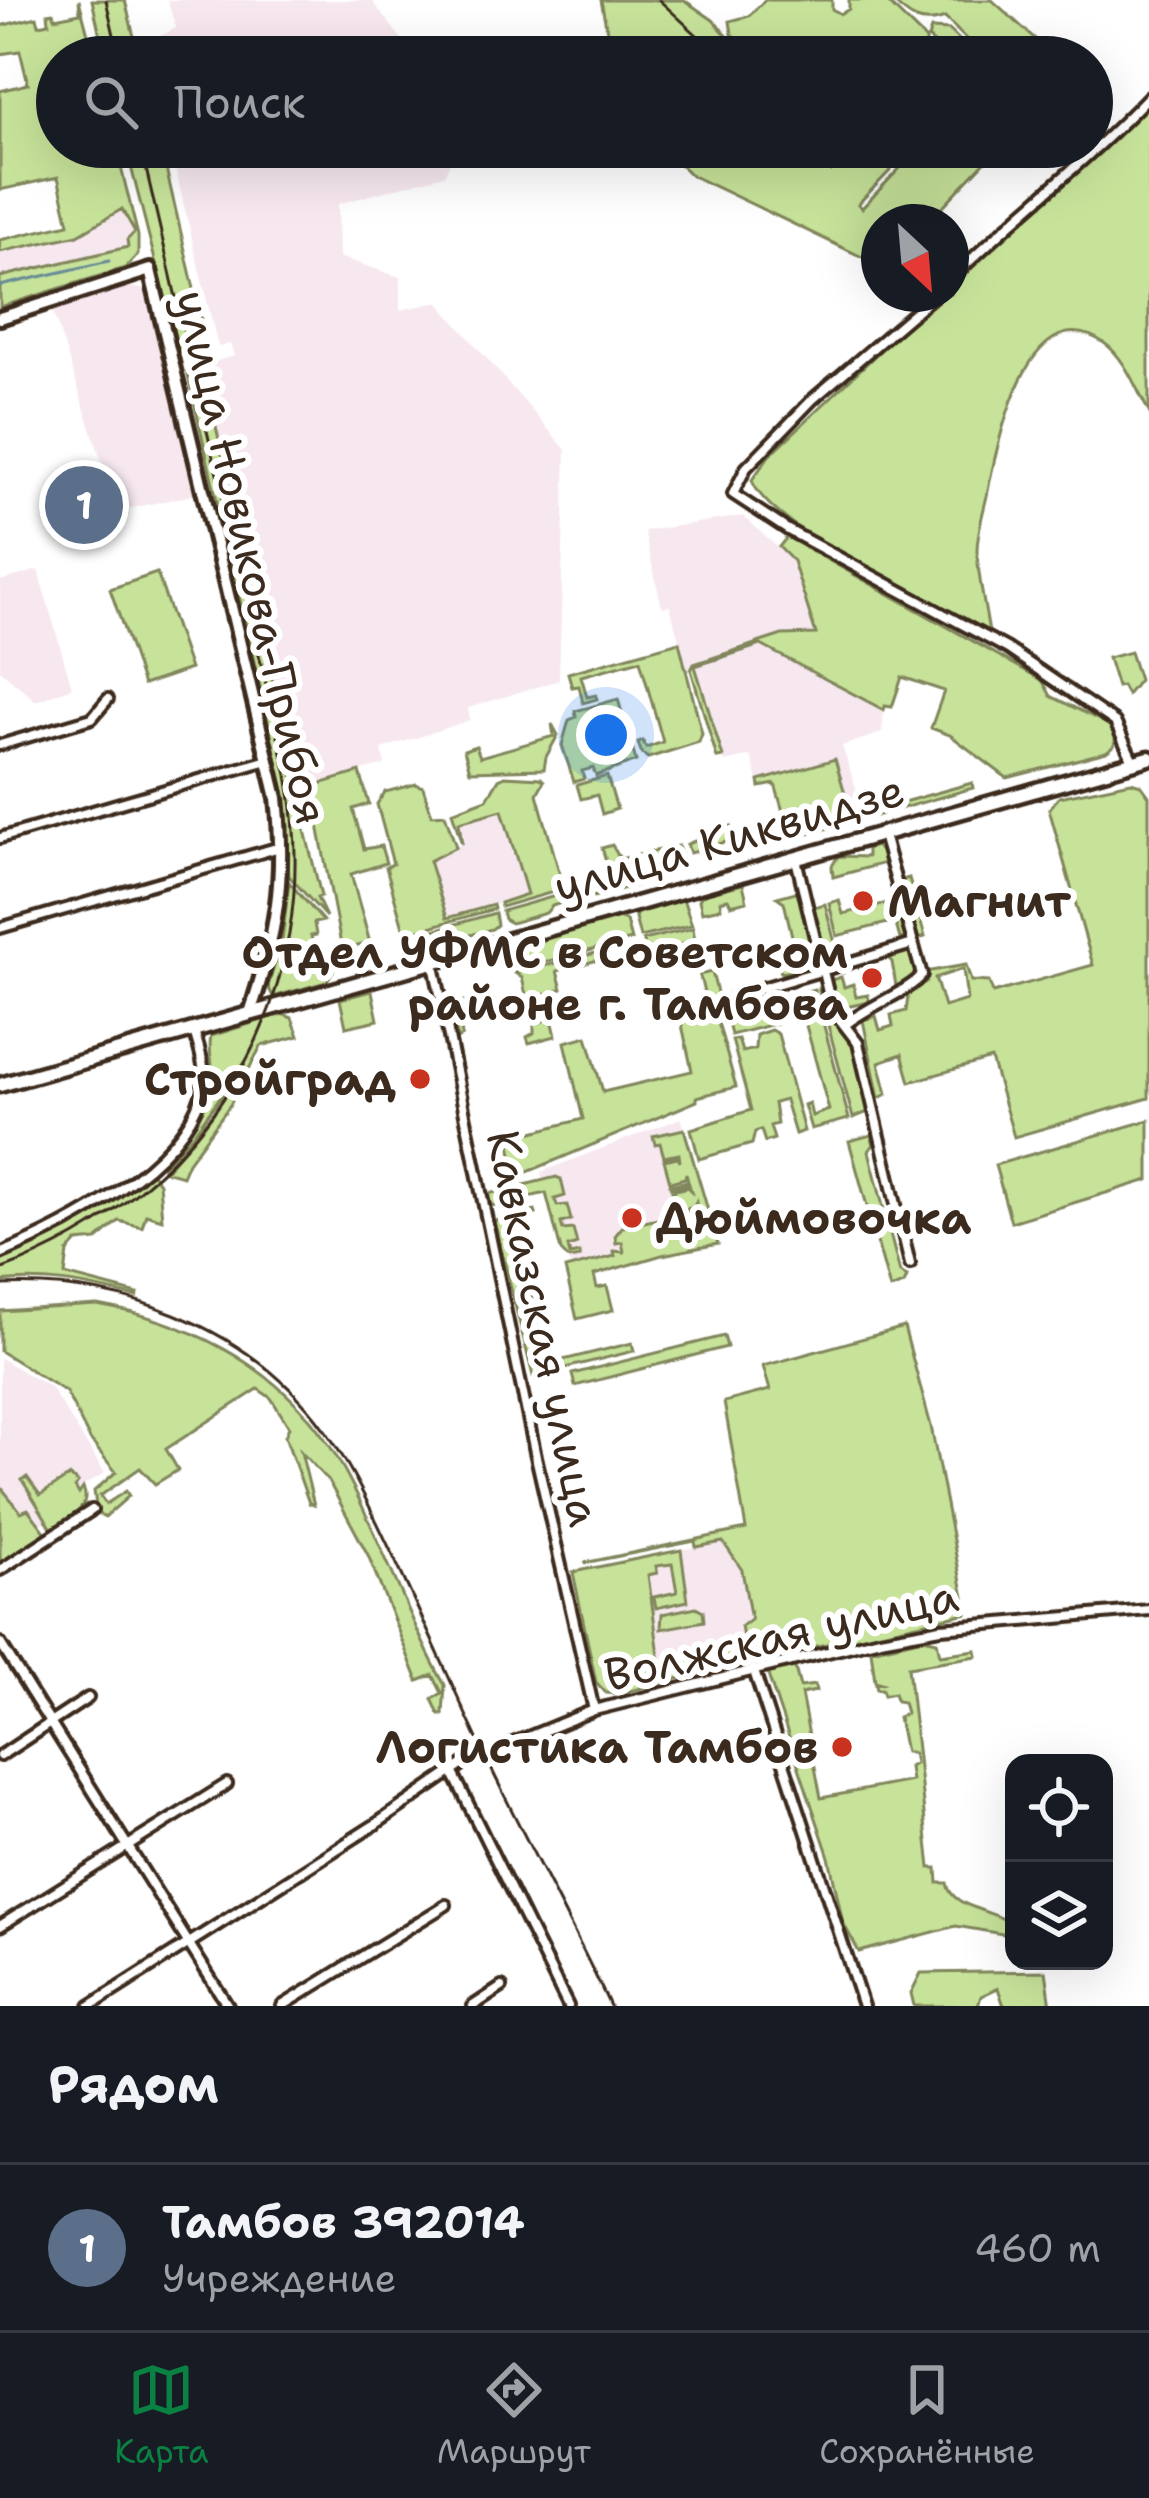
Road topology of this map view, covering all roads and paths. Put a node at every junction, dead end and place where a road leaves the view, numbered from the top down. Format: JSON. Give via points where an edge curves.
{"nodes":[{"id":1,"x":1149,"y":96,"type":"edge"},
{"id":2,"x":1113,"y":134,"type":"edge"},
{"id":3,"x":1073,"y":168,"type":"edge"},
{"id":4,"x":969,"y":262,"type":"edge"},
{"id":5,"x":915,"y":312,"type":"edge"},
{"id":6,"x":0,"y":318,"type":"edge"},
{"id":7,"x":108,"y":699,"type":"dead end"},
{"id":8,"x":0,"y":746,"type":"edge"},
{"id":9,"x":1149,"y":756,"type":"edge"},
{"id":10,"x":268,"y":760,"type":"junction"},
{"id":11,"x":1133,"y":761,"type":"junction"},
{"id":12,"x":882,"y":832,"type":"junction"},
{"id":13,"x":0,"y":838,"type":"edge"},
{"id":14,"x":282,"y":847,"type":"junction"},
{"id":15,"x":795,"y":856,"type":"junction"},
{"id":16,"x":0,"y":928,"type":"edge"},
{"id":17,"x":913,"y":944,"type":"junction"},
{"id":18,"x":434,"y":960,"type":"junction"},
{"id":19,"x":823,"y":971,"type":"junction"},
{"id":20,"x":736,"y":995,"type":"dead end"},
{"id":21,"x":250,"y":1013,"type":"junction"},
{"id":22,"x":845,"y":1025,"type":"junction"},
{"id":23,"x":194,"y":1030,"type":"junction"},
{"id":24,"x":0,"y":1085,"type":"edge"},
{"id":25,"x":0,"y":1254,"type":"edge"},
{"id":26,"x":910,"y":1264,"type":"dead end"},
{"id":27,"x":92,"y":1510,"type":"dead end"},
{"id":28,"x":0,"y":1570,"type":"edge"},
{"id":29,"x":1149,"y":1610,"type":"edge"},
{"id":30,"x":0,"y":1642,"type":"edge"},
{"id":31,"x":753,"y":1668,"type":"junction"},
{"id":32,"x":88,"y":1698,"type":"dead end"},
{"id":33,"x":594,"y":1710,"type":"junction"},
{"id":34,"x":50,"y":1724,"type":"junction"},
{"id":35,"x":506,"y":1747,"type":"dead end"},
{"id":36,"x":0,"y":1756,"type":"edge"},
{"id":37,"x":469,"y":1760,"type":"dead end"},
{"id":38,"x":452,"y":1772,"type":"junction"},
{"id":39,"x":227,"y":1784,"type":"dead end"},
{"id":40,"x":127,"y":1846,"type":"junction"},
{"id":41,"x":446,"y":1905,"type":"dead end"},
{"id":42,"x":0,"y":1926,"type":"edge"},
{"id":43,"x":189,"y":1942,"type":"junction"},
{"id":44,"x":502,"y":1987,"type":"dead end"},
{"id":45,"x":89,"y":2006,"type":"edge"},
{"id":46,"x":228,"y":2006,"type":"edge"},
{"id":47,"x":282,"y":2006,"type":"edge"},
{"id":48,"x":473,"y":2006,"type":"edge"},
{"id":49,"x":568,"y":2006,"type":"edge"},
{"id":50,"x":863,"y":2006,"type":"edge"}],
"edges":[{"from":1,"to":2,"type":"street"},
{"from":3,"to":4,"type":"street"},
{"from":5,"to":11,"type":"street","via":[[813,399],[746,468],[734,494],[1025,661],[1114,722]]},
{"from":6,"to":10,"type":"street","name":"улица Новикова-Прибоя","via":[[149,270]]},
{"from":7,"to":8,"type":"street","via":[[92,718]]},
{"from":9,"to":11,"type":"main road","name":"улица Киквидзе"},
{"from":10,"to":13,"type":"street"},
{"from":10,"to":14,"type":"street","name":"улица Новикова-Прибоя"},
{"from":11,"to":12,"type":"main road","name":"улица Киквидзе"},
{"from":12,"to":15,"type":"main road","name":"улица Киквидзе"},
{"from":12,"to":17,"type":"street"},
{"from":14,"to":16,"type":"street"},
{"from":14,"to":21,"type":"street","name":"улица Новикова-Прибоя","via":[[276,928]]},
{"from":15,"to":18,"type":"main road","name":"улица Киквидзе"},
{"from":15,"to":19,"type":"street"},
{"from":17,"to":19,"type":"street"},
{"from":17,"to":22,"type":"street","via":[[918,981]]},
{"from":18,"to":21,"type":"main road","name":"улица Киквидзе"},
{"from":18,"to":33,"type":"street","name":"Кавказская улица"},
{"from":19,"to":20,"type":"street"},
{"from":19,"to":22,"type":"street","via":[[832,1009]]},
{"from":21,"to":23,"type":"main road","name":"улица Киквидзе"},
{"from":22,"to":26,"type":"street","via":[[858,1043]]},
{"from":23,"to":24,"type":"main road","name":"улица Киквидзе"},
{"from":23,"to":25,"type":"street","via":[[201,1097],[154,1162],[93,1208]]},
{"from":27,"to":28,"type":"street"},
{"from":29,"to":31,"type":"street","name":"Волжская улица","via":[[941,1628]]},
{"from":30,"to":34,"type":"street"},
{"from":31,"to":33,"type":"street","name":"Волжская улица"},
{"from":31,"to":50,"type":"street"},
{"from":32,"to":34,"type":"street"},
{"from":33,"to":35,"type":"street","name":"Волжская улица"},
{"from":34,"to":36,"type":"street"},
{"from":34,"to":40,"type":"street"},
{"from":37,"to":38,"type":"street"},
{"from":38,"to":43,"type":"street"},
{"from":38,"to":49,"type":"street"},
{"from":39,"to":40,"type":"street"},
{"from":40,"to":42,"type":"street"},
{"from":40,"to":43,"type":"street"},
{"from":41,"to":47,"type":"street"},
{"from":43,"to":45,"type":"street"},
{"from":43,"to":46,"type":"street"},
{"from":44,"to":48,"type":"street"}]}
